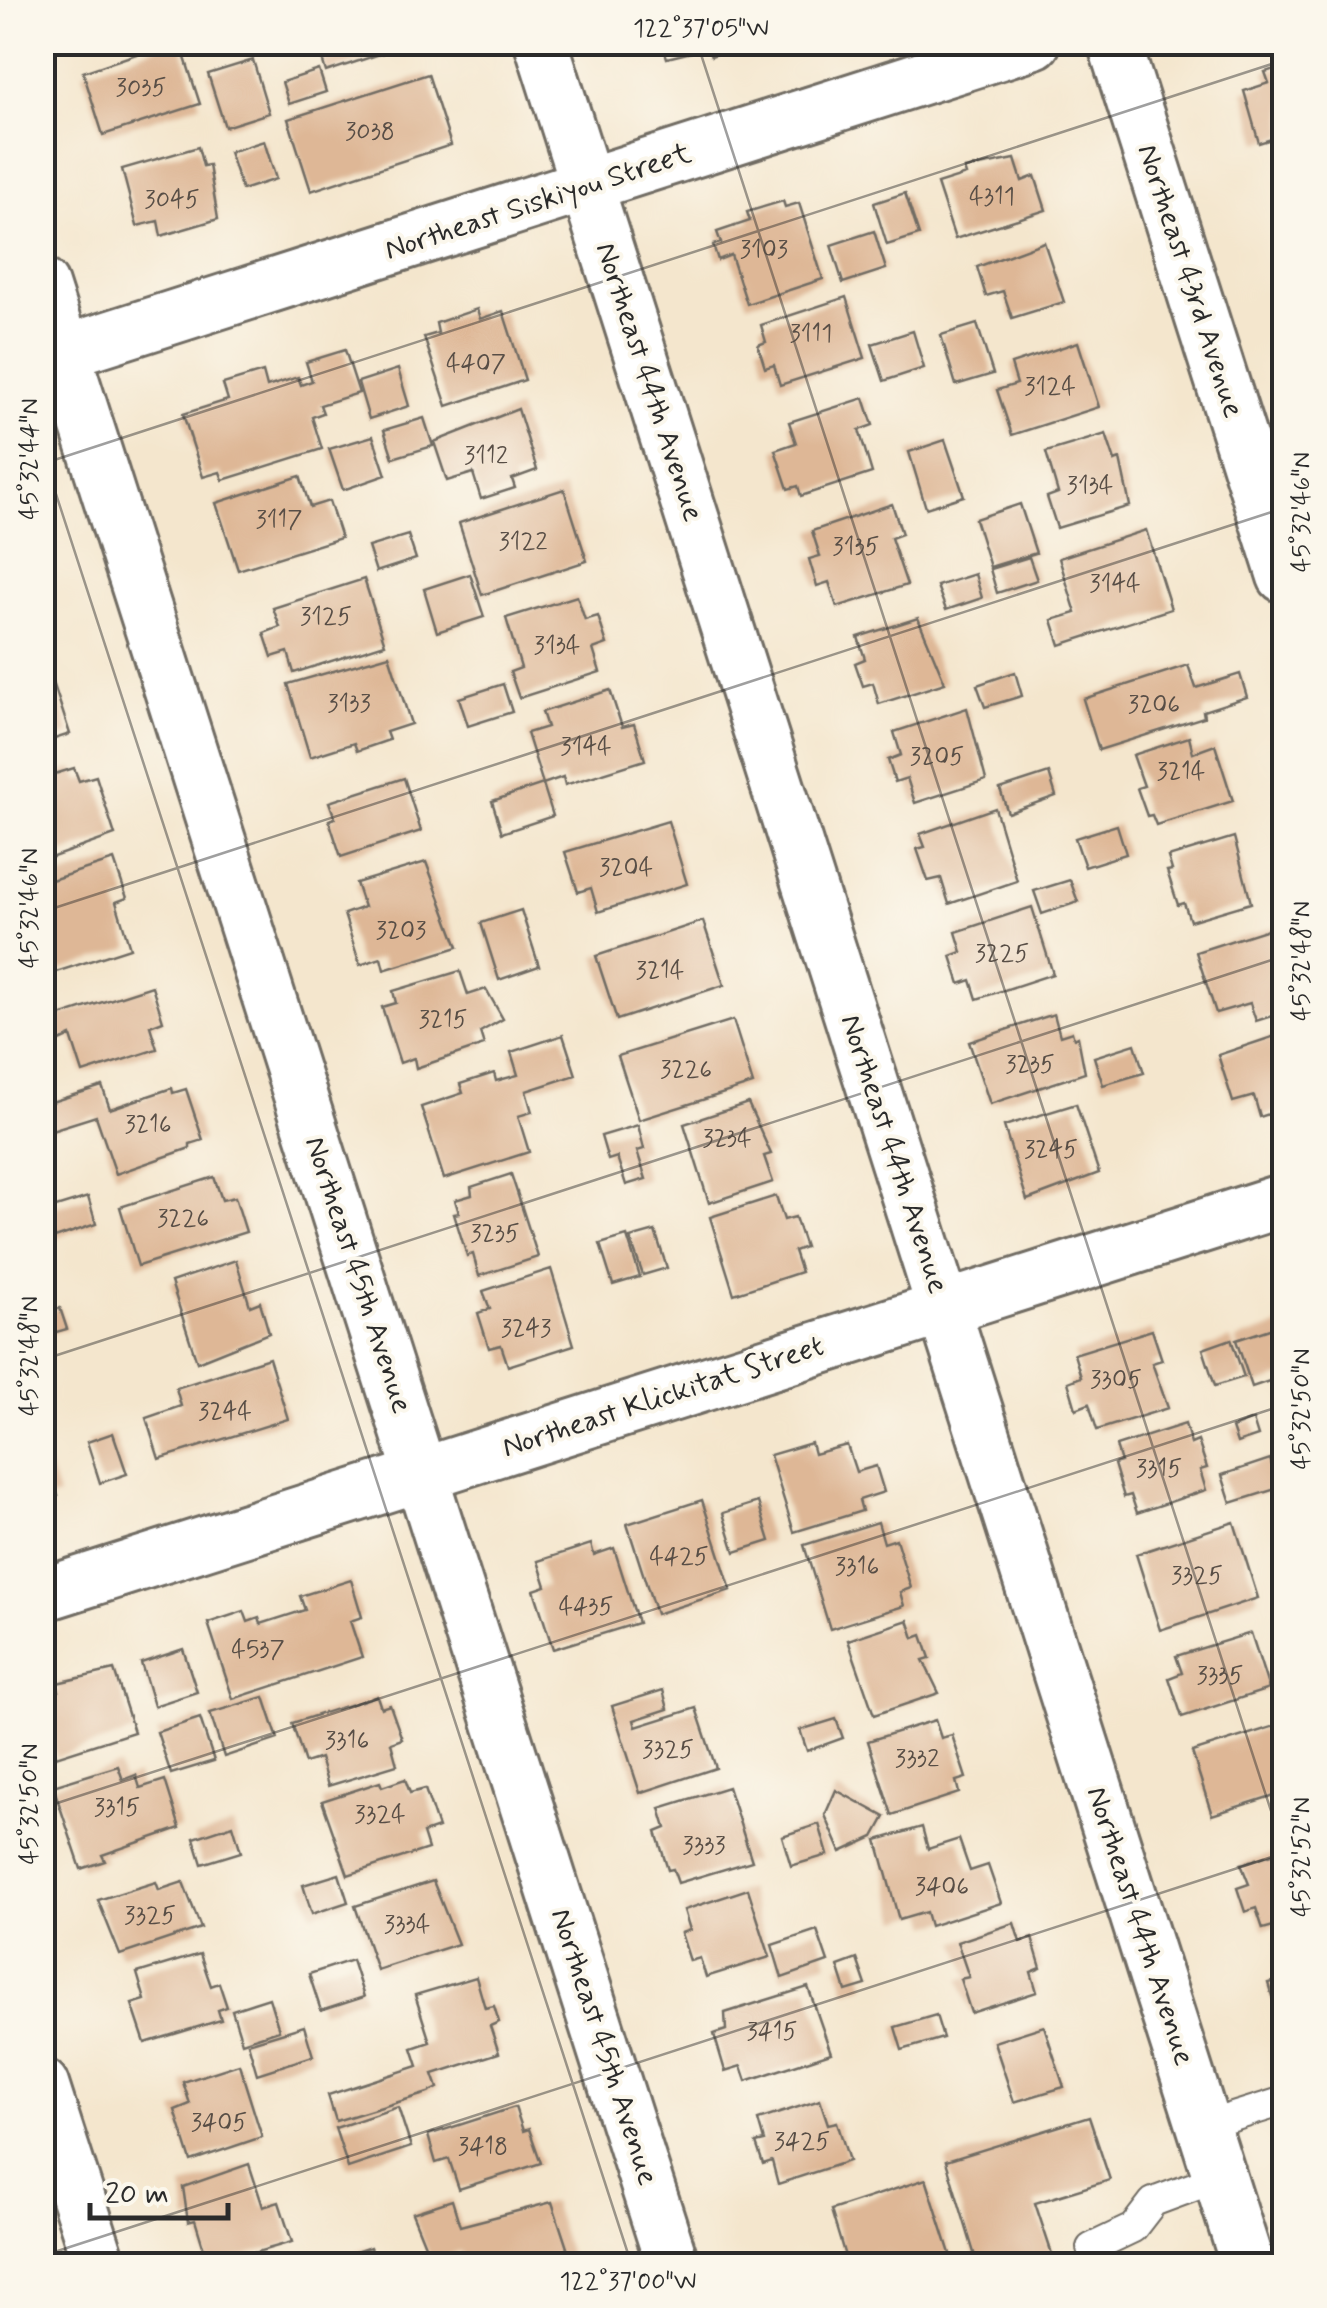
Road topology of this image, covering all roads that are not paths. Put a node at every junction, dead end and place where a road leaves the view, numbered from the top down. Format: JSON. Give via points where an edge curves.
{"nodes":[{"id":1,"x":541,"y":42,"type":"edge"},
{"id":2,"x":1034,"y":42,"type":"edge"},
{"id":3,"x":1114,"y":42,"type":"edge"},
{"id":4,"x":587,"y":187,"type":"junction"},
{"id":5,"x":42,"y":285,"type":"edge"},
{"id":6,"x":53,"y":355,"type":"edge"},
{"id":7,"x":1284,"y":576,"type":"edge"},
{"id":8,"x":1284,"y":1200,"type":"edge"},
{"id":9,"x":943,"y":1308,"type":"junction"},
{"id":10,"x":421,"y":1474,"type":"junction"},
{"id":11,"x":42,"y":1595,"type":"edge"},
{"id":12,"x":42,"y":2085,"type":"edge"},
{"id":13,"x":1284,"y":2101,"type":"edge"},
{"id":14,"x":1204,"y":2126,"type":"junction"},
{"id":15,"x":1220,"y":2177,"type":"junction"},
{"id":16,"x":100,"y":2266,"type":"edge"},
{"id":17,"x":673,"y":2266,"type":"edge"},
{"id":18,"x":1096,"y":2266,"type":"edge"},
{"id":19,"x":1248,"y":2266,"type":"edge"}],
"edges":[{"from":1,"to":4,"type":"street","name":"Northeast 44th Avenue"},
{"from":2,"to":4,"type":"street","name":"Northeast Siskiyou Street"},
{"from":3,"to":7,"type":"street","name":"Northeast 43rd Avenue"},
{"from":4,"to":6,"type":"street","name":"Northeast Siskiyou Street"},
{"from":4,"to":9,"type":"street","name":"Northeast 44th Avenue"},
{"from":5,"to":6,"type":"street","name":"Northeast 45th Avenue"},
{"from":6,"to":10,"type":"street","name":"Northeast 45th Avenue"},
{"from":8,"to":9,"type":"street","name":"Northeast Klickitat Street"},
{"from":9,"to":10,"type":"street","name":"Northeast Klickitat Street"},
{"from":9,"to":14,"type":"street","name":"Northeast 44th Avenue"},
{"from":10,"to":11,"type":"street","name":"Northeast Klickitat Street"},
{"from":10,"to":17,"type":"street","name":"Northeast 45th Avenue"},
{"from":12,"to":16,"type":"street"},
{"from":13,"to":14,"type":"lane"},
{"from":14,"to":15,"type":"street","name":"Northeast 44th Avenue"},
{"from":15,"to":18,"type":"lane","via":[[1153,2202],[1132,2228],[1091,2248]]},
{"from":15,"to":19,"type":"street","name":"Northeast 44th Avenue"}]}
